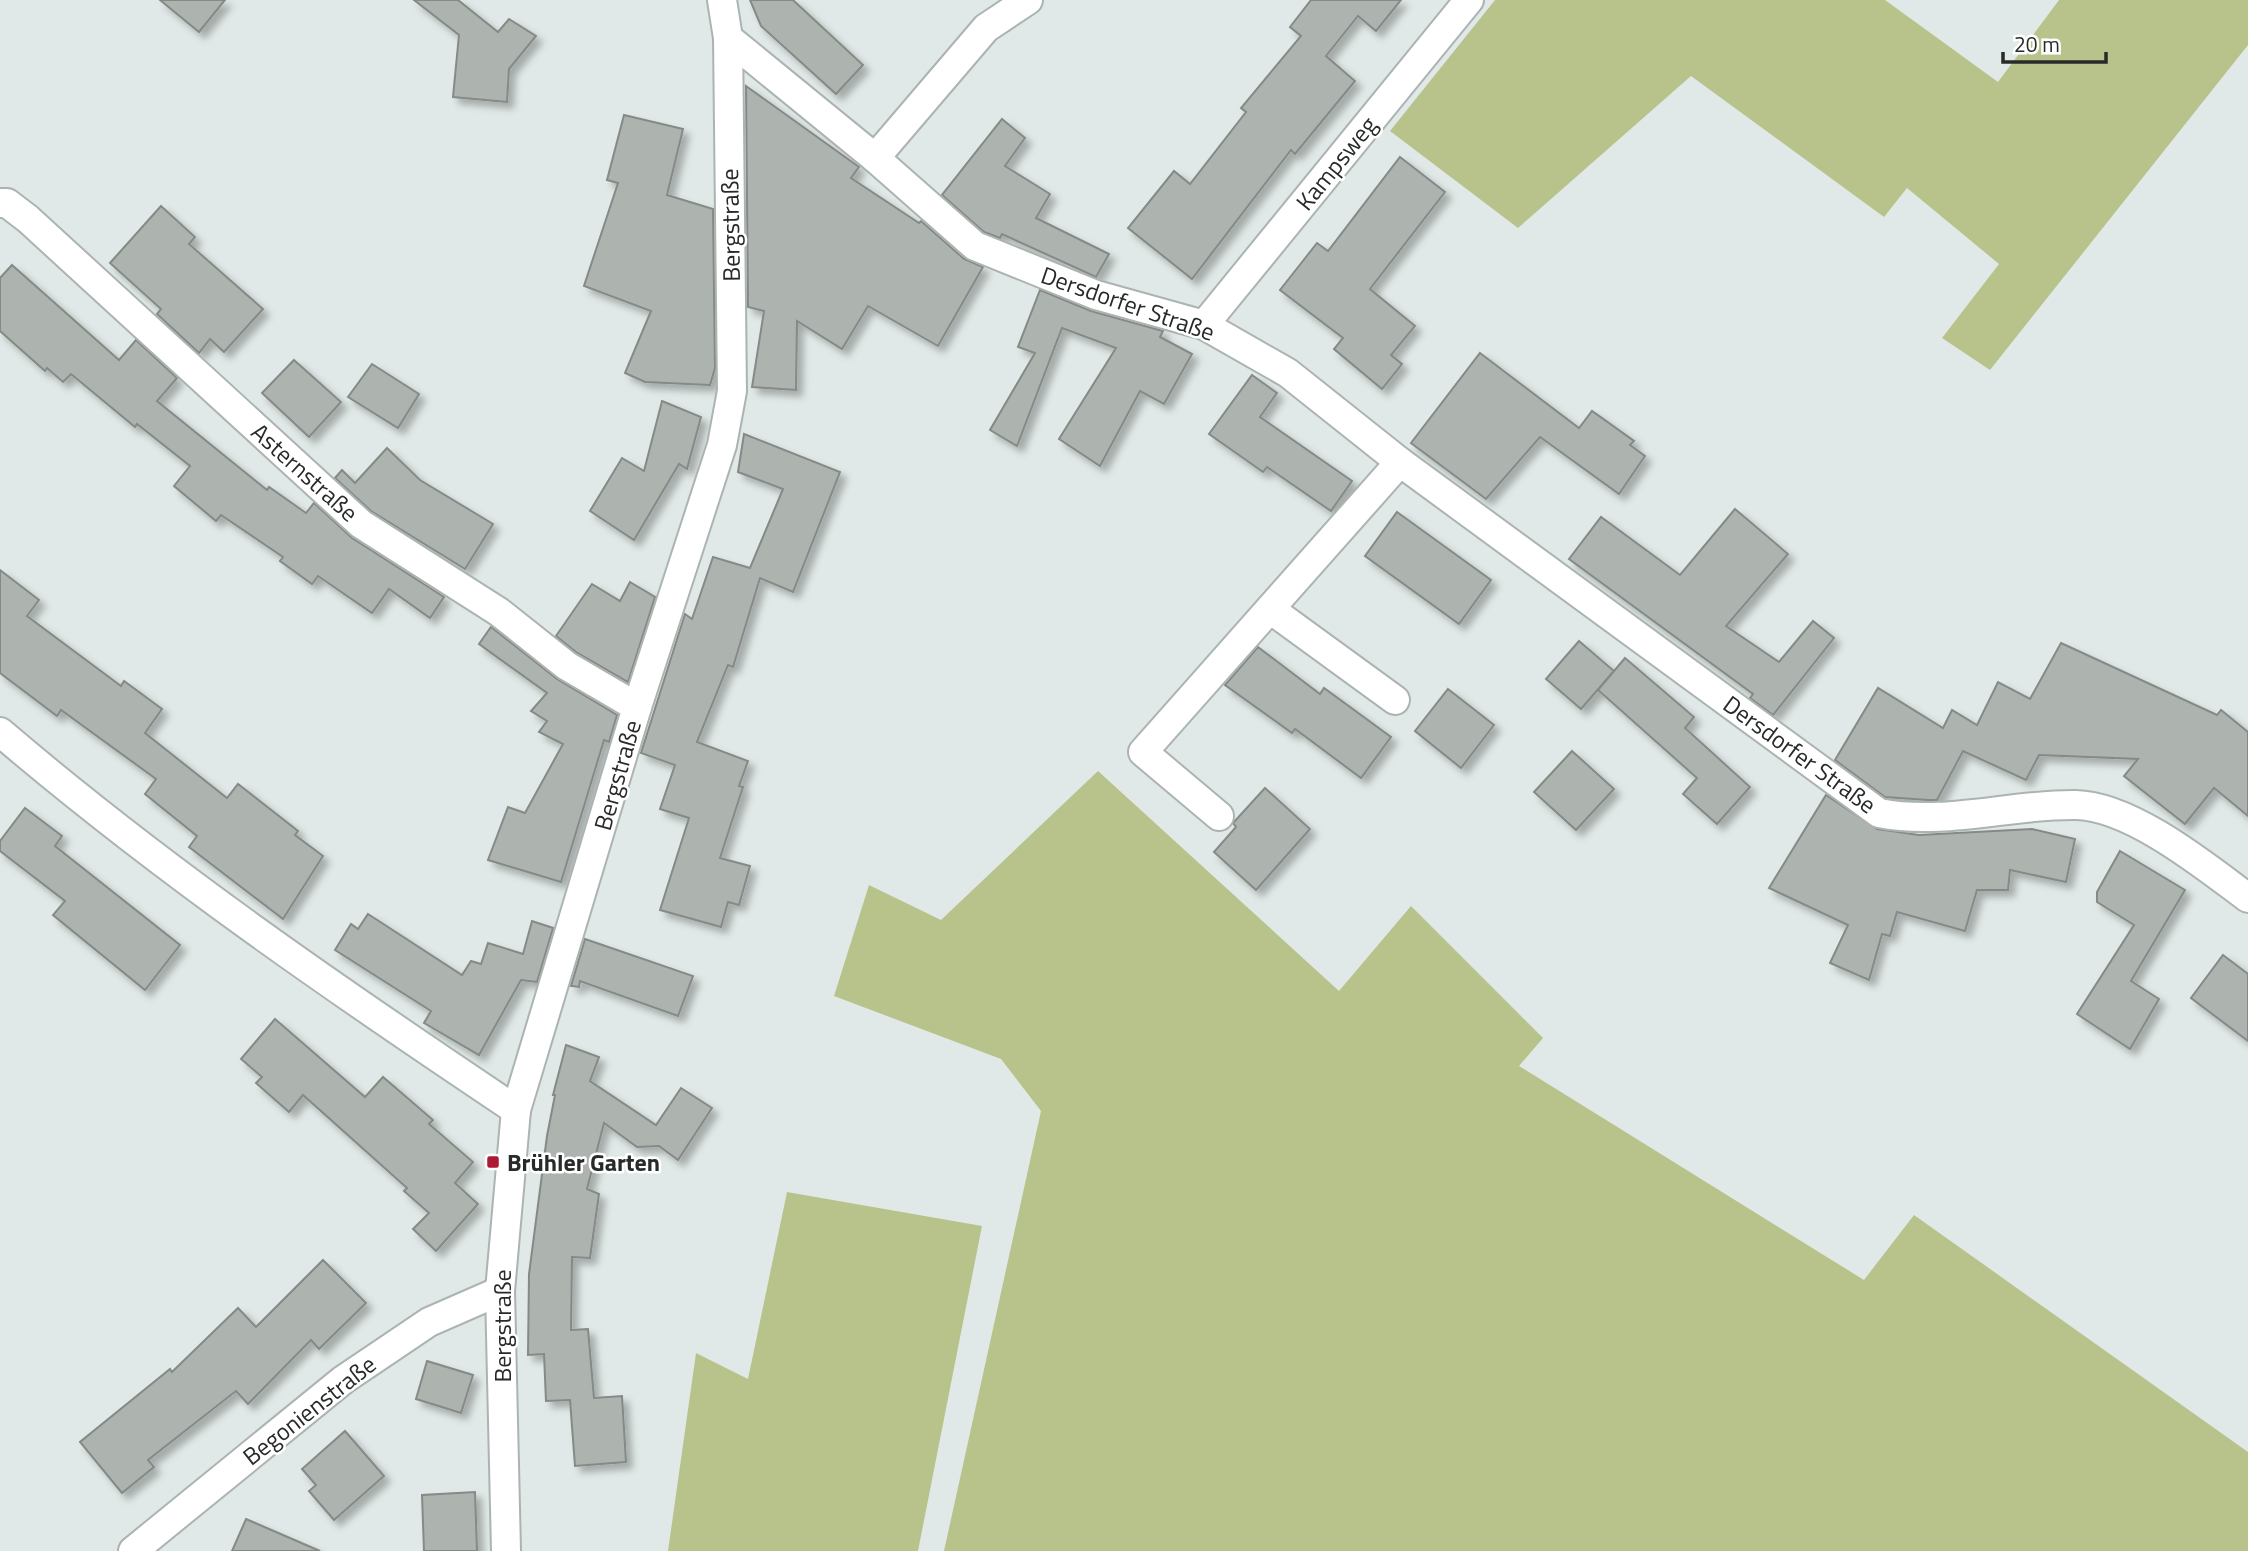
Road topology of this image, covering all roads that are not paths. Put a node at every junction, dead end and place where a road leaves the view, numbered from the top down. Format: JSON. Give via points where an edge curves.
{"nodes":[{"id":1,"x":722,"y":0,"type":"edge"},
{"id":2,"x":1028,"y":0,"type":"edge"},
{"id":3,"x":1469,"y":0,"type":"edge"},
{"id":4,"x":728,"y":38,"type":"junction"},
{"id":5,"x":875,"y":158,"type":"junction"},
{"id":6,"x":0,"y":203,"type":"edge"},
{"id":7,"x":1204,"y":325,"type":"junction"},
{"id":8,"x":1400,"y":462,"type":"junction"},
{"id":9,"x":1270,"y":609,"type":"junction"},
{"id":10,"x":1395,"y":700,"type":"dead end"},
{"id":11,"x":637,"y":708,"type":"junction"},
{"id":12,"x":0,"y":732,"type":"edge"},
{"id":13,"x":1219,"y":816,"type":"dead end"},
{"id":14,"x":2248,"y":898,"type":"edge"},
{"id":15,"x":516,"y":1110,"type":"junction"},
{"id":16,"x":499,"y":1292,"type":"junction"},
{"id":17,"x":133,"y":1551,"type":"edge"},
{"id":18,"x":506,"y":1551,"type":"edge"}],
"edges":[{"from":1,"to":4,"type":"street","name":"Bergstraße"},
{"from":2,"to":5,"type":"street","via":[[986,28]]},
{"from":3,"to":7,"type":"street","name":"Kampsweg"},
{"from":4,"to":5,"type":"street","name":"Dersdorfer Straße"},
{"from":4,"to":11,"type":"street","name":"Bergstraße","via":[[732,391],[722,445]]},
{"from":5,"to":7,"type":"street","name":"Dersdorfer Straße","via":[[975,246],[1096,295]]},
{"from":6,"to":11,"type":"street","name":"Asternstraße","via":[[28,219],[361,524],[499,612],[567,666]]},
{"from":7,"to":8,"type":"street","name":"Dersdorfer Straße","via":[[1288,373]]},
{"from":8,"to":9,"type":"street"},
{"from":8,"to":14,"type":"street","name":"Dersdorfer Straße","via":[[1880,813],[1912,820],[2078,805],[2129,819],[2185,850]]},
{"from":9,"to":10,"type":"street"},
{"from":9,"to":13,"type":"street","via":[[1143,752]]},
{"from":11,"to":15,"type":"street","name":"Bergstraße"},
{"from":12,"to":15,"type":"street","via":[[72,793],[298,964]]},
{"from":15,"to":16,"type":"street","name":"Bergstraße"},
{"from":16,"to":17,"type":"street","name":"Begonienstraße","via":[[429,1322],[343,1380]]},
{"from":16,"to":18,"type":"street","name":"Bergstraße"}]}
